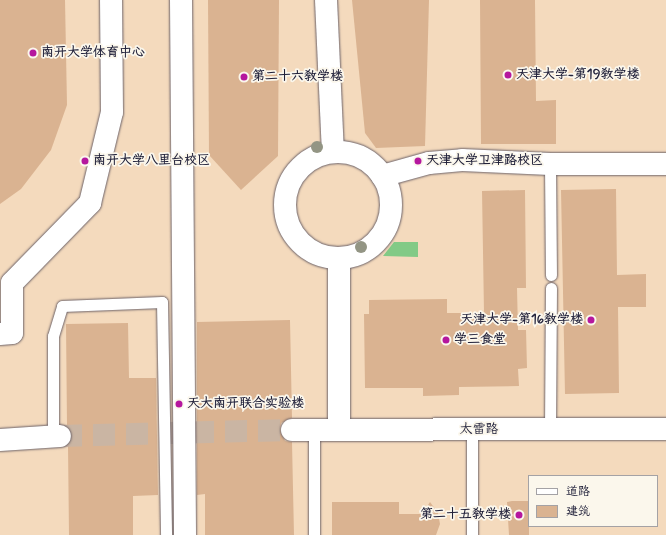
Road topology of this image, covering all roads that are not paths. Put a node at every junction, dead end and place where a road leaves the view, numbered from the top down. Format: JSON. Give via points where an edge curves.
{"nodes":[{"id":1,"x":111,"y":0,"type":"edge"},
{"id":2,"x":181,"y":0,"type":"edge"},
{"id":3,"x":326,"y":0,"type":"edge"},
{"id":4,"x":333,"y":152,"type":"junction"},
{"id":5,"x":550,"y":164,"type":"junction"},
{"id":6,"x":666,"y":164,"type":"edge"},
{"id":7,"x":382,"y":176,"type":"junction"},
{"id":8,"x":339,"y":259,"type":"junction"},
{"id":9,"x":551,"y":275,"type":"dead end"},
{"id":10,"x":6,"y":284,"type":"edge"},
{"id":11,"x":551,"y":288,"type":"dead end"},
{"id":12,"x":0,"y":334,"type":"edge"},
{"id":13,"x":550,"y":429,"type":"junction"},
{"id":14,"x":666,"y":429,"type":"edge"},
{"id":15,"x":292,"y":430,"type":"tunnel mouth"},
{"id":16,"x":314,"y":430,"type":"junction"},
{"id":17,"x":339,"y":430,"type":"junction"},
{"id":18,"x":472,"y":430,"type":"junction"},
{"id":19,"x":57,"y":437,"type":"joint"},
{"id":20,"x":0,"y":440,"type":"edge"},
{"id":21,"x":166,"y":535,"type":"edge"},
{"id":22,"x":185,"y":535,"type":"edge"},
{"id":23,"x":314,"y":535,"type":"edge"},
{"id":24,"x":472,"y":535,"type":"edge"}],
"edges":[{"from":1,"to":10,"type":"street","via":[[112,112],[90,203]]},
{"from":2,"to":22,"type":"street"},
{"from":3,"to":4,"type":"street"},
{"from":4,"to":7,"type":"street","via":[[352,154],[369,162]]},
{"from":4,"to":8,"type":"street","via":[[317,156],[302,165],[292,178],[286,194],[285,210],[289,226],[298,241],[311,251]]},
{"from":5,"to":6,"type":"street"},
{"from":5,"to":7,"type":"street","via":[[462,160],[428,163]]},
{"from":5,"to":9,"type":"lane"},
{"from":7,"to":8,"type":"street","via":[[389,190],[391,205],[382,235],[371,247]]},
{"from":8,"to":17,"type":"street"},
{"from":10,"to":12,"type":"street","via":[[12,333]]},
{"from":11,"to":13,"type":"lane"},
{"from":13,"to":14,"type":"street","name":"太雷路"},
{"from":13,"to":18,"type":"street","name":"太雷路"},
{"from":15,"to":16,"type":"street","name":"太雷路"},
{"from":16,"to":17,"type":"street","name":"太雷路"},
{"from":16,"to":23,"type":"lane"},
{"from":17,"to":18,"type":"street","name":"太雷路"},
{"from":18,"to":24,"type":"lane"},
{"from":19,"to":20,"type":"street"},
{"from":19,"to":21,"type":"lane","via":[[53,336],[62,306],[162,302]]}]}
